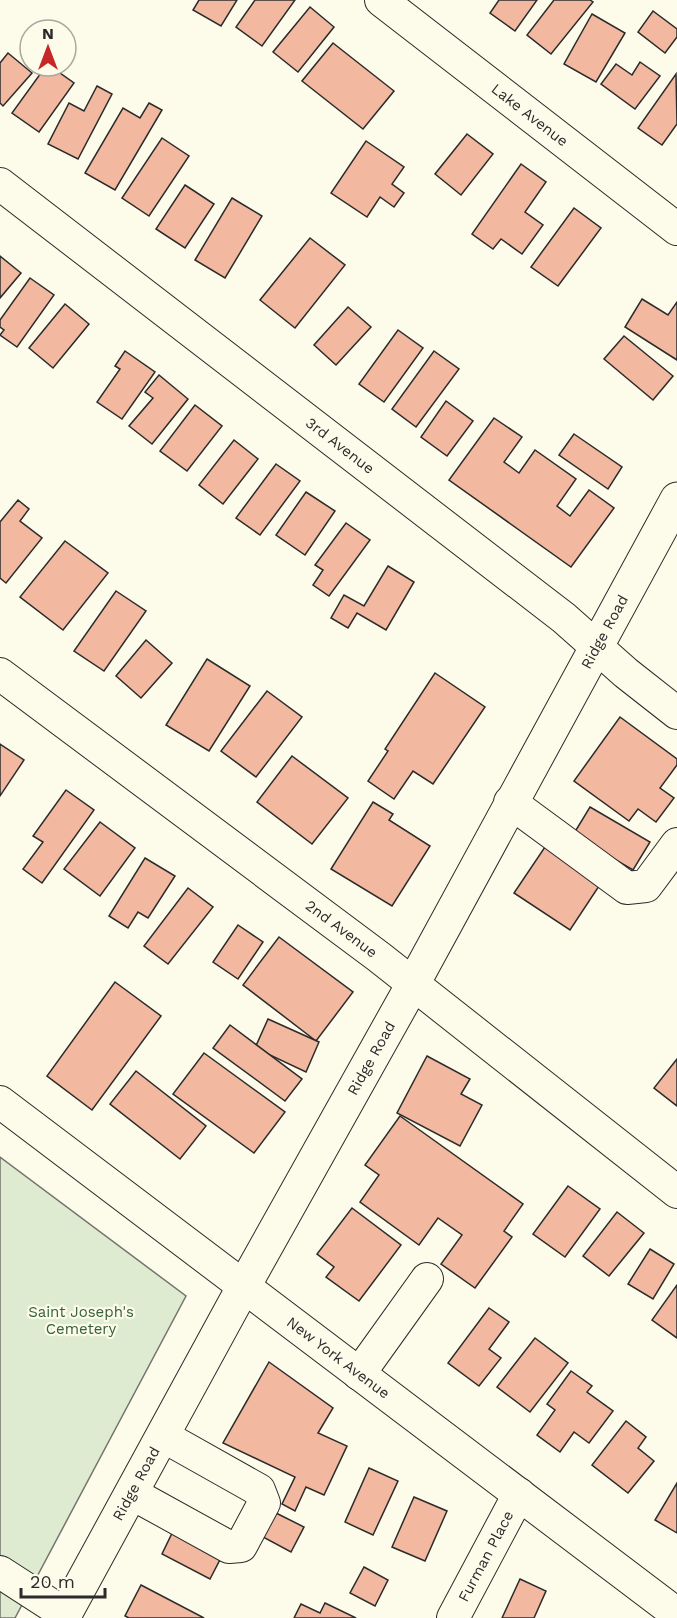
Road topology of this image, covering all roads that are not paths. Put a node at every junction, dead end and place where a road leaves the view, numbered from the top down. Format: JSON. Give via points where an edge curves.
{"nodes":[{"id":1,"x":381,"y":0,"type":"edge"},
{"id":2,"x":0,"y":184,"type":"edge"},
{"id":3,"x":677,"y":229,"type":"edge"},
{"id":4,"x":677,"y":499,"type":"edge"},
{"id":5,"x":596,"y":645,"type":"junction"},
{"id":6,"x":0,"y":674,"type":"edge"},
{"id":7,"x":677,"y":713,"type":"edge"},
{"id":8,"x":510,"y":802,"type":"junction"},
{"id":9,"x":677,"y":844,"type":"edge"},
{"id":10,"x":413,"y":984,"type":"junction"},
{"id":11,"x":0,"y":1102,"type":"edge"},
{"id":12,"x":677,"y":1192,"type":"edge"},
{"id":13,"x":427,"y":1279,"type":"dead end"},
{"id":14,"x":244,"y":1286,"type":"junction"},
{"id":15,"x":359,"y":1374,"type":"junction"},
{"id":16,"x":163,"y":1436,"type":"junction"},
{"id":17,"x":132,"y":1493,"type":"junction"},
{"id":18,"x":519,"y":1494,"type":"junction"},
{"id":19,"x":0,"y":1572,"type":"edge"},
{"id":20,"x":677,"y":1614,"type":"edge"},
{"id":21,"x":64,"y":1616,"type":"edge"},
{"id":22,"x":453,"y":1618,"type":"edge"}],
"edges":[{"from":1,"to":3,"type":"street","name":"Lake Avenue"},
{"from":2,"to":5,"type":"street","name":"3rd Avenue"},
{"from":4,"to":5,"type":"main road","name":"Ridge Road"},
{"from":5,"to":7,"type":"street","name":"3rd Avenue"},
{"from":5,"to":8,"type":"main road","name":"Ridge Road"},
{"from":6,"to":10,"type":"street","name":"2nd Avenue"},
{"from":8,"to":9,"type":"street","via":[[627,888],[646,886]]},
{"from":8,"to":10,"type":"main road","name":"Ridge Road"},
{"from":10,"to":12,"type":"street","name":"2nd Avenue"},
{"from":10,"to":14,"type":"main road","name":"Ridge Road"},
{"from":11,"to":14,"type":"street","name":"New York Avenue"},
{"from":13,"to":15,"type":"street"},
{"from":14,"to":15,"type":"street","name":"New York Avenue"},
{"from":14,"to":16,"type":"main road","name":"Ridge Road"},
{"from":15,"to":18,"type":"street","name":"New York Avenue"},
{"from":16,"to":17,"type":"main road","name":"Ridge Road"},
{"from":16,"to":17,"type":"street","via":[[259,1490],[264,1503],[260,1512],[241,1546],[229,1547]]},
{"from":17,"to":21,"type":"main road","name":"Ridge Road"},
{"from":18,"to":20,"type":"street","name":"New York Avenue"},
{"from":18,"to":22,"type":"street","name":"Furman Place"},
{"from":19,"to":21,"type":"street"}]}
